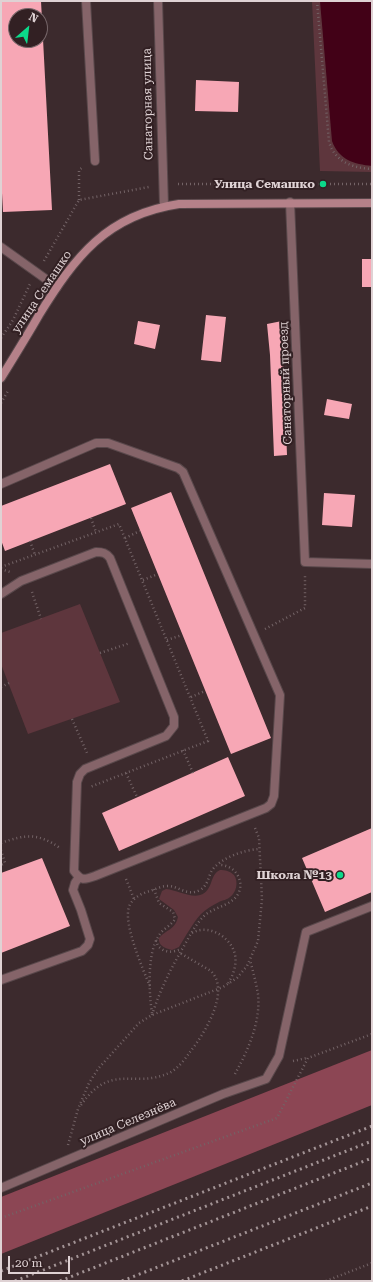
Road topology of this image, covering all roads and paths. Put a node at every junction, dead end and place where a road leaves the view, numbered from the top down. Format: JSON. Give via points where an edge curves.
{"nodes":[{"id":1,"x":86,"y":1,"type":"edge"},
{"id":2,"x":158,"y":1,"type":"edge"},
{"id":3,"x":317,"y":1,"type":"edge"},
{"id":4,"x":95,"y":161,"type":"joint"},
{"id":5,"x":372,"y":169,"type":"edge"},
{"id":6,"x":79,"y":200,"type":"dead end"},
{"id":7,"x":290,"y":202,"type":"junction"},
{"id":8,"x":372,"y":202,"type":"edge"},
{"id":9,"x":164,"y":206,"type":"junction"},
{"id":10,"x":1,"y":247,"type":"edge"},
{"id":11,"x":57,"y":287,"type":"junction"},
{"id":12,"x":1,"y":378,"type":"edge"},
{"id":13,"x":10,"y":387,"type":"dead end"},
{"id":14,"x":1,"y":403,"type":"edge"},
{"id":15,"x":1,"y":484,"type":"edge"},
{"id":16,"x":91,"y":518,"type":"dead end"},
{"id":17,"x":140,"y":531,"type":"dead end"},
{"id":18,"x":96,"y":532,"type":"dead end"},
{"id":19,"x":125,"y":538,"type":"dead end"},
{"id":20,"x":30,"y":541,"type":"dead end"},
{"id":21,"x":35,"y":555,"type":"dead end"},
{"id":22,"x":305,"y":562,"type":"junction"},
{"id":23,"x":372,"y":564,"type":"edge"},
{"id":24,"x":158,"y":574,"type":"dead end"},
{"id":25,"x":27,"y":579,"type":"junction"},
{"id":26,"x":143,"y":580,"type":"dead end"},
{"id":27,"x":1,"y":594,"type":"edge"},
{"id":28,"x":41,"y":619,"type":"dead end"},
{"id":29,"x":182,"y":634,"type":"dead end"},
{"id":30,"x":254,"y":634,"type":"junction"},
{"id":31,"x":167,"y":640,"type":"dead end"},
{"id":32,"x":9,"y":684,"type":"dead end"},
{"id":33,"x":1,"y":687,"type":"edge"},
{"id":34,"x":205,"y":691,"type":"dead end"},
{"id":35,"x":191,"y":697,"type":"dead end"},
{"id":36,"x":72,"y":719,"type":"dead end"},
{"id":37,"x":208,"y":741,"type":"dead end"},
{"id":38,"x":184,"y":750,"type":"junction"},
{"id":39,"x":92,"y":766,"type":"junction"},
{"id":40,"x":126,"y":773,"type":"junction"},
{"id":41,"x":193,"y":773,"type":"dead end"},
{"id":42,"x":100,"y":783,"type":"junction"},
{"id":43,"x":77,"y":792,"type":"junction"},
{"id":44,"x":137,"y":797,"type":"dead end"},
{"id":45,"x":250,"y":814,"type":"junction"},
{"id":46,"x":1,"y":843,"type":"edge"},
{"id":47,"x":260,"y":849,"type":"junction"},
{"id":48,"x":1,"y":850,"type":"edge"},
{"id":49,"x":74,"y":862,"type":"junction"},
{"id":50,"x":1,"y":865,"type":"edge"},
{"id":51,"x":121,"y":865,"type":"junction"},
{"id":52,"x":217,"y":866,"type":"junction"},
{"id":53,"x":78,"y":877,"type":"junction"},
{"id":54,"x":154,"y":889,"type":"junction"},
{"id":55,"x":134,"y":899,"type":"junction"},
{"id":56,"x":372,"y":906,"type":"edge"},
{"id":57,"x":191,"y":933,"type":"junction"},
{"id":58,"x":156,"y":940,"type":"junction"},
{"id":59,"x":182,"y":948,"type":"junction"},
{"id":60,"x":180,"y":953,"type":"junction"},
{"id":61,"x":250,"y":960,"type":"junction"},
{"id":62,"x":1,"y":980,"type":"edge"},
{"id":63,"x":227,"y":985,"type":"junction"},
{"id":64,"x":150,"y":986,"type":"junction"},
{"id":65,"x":217,"y":990,"type":"junction"},
{"id":66,"x":152,"y":1015,"type":"junction"},
{"id":67,"x":372,"y":1034,"type":"edge"},
{"id":68,"x":223,"y":1094,"type":"junction"},
{"id":69,"x":78,"y":1109,"type":"junction"},
{"id":70,"x":66,"y":1161,"type":"junction"},
{"id":71,"x":1,"y":1188,"type":"edge"},
{"id":72,"x":1,"y":1218,"type":"edge"},
{"id":73,"x":372,"y":1263,"type":"edge"},
{"id":74,"x":326,"y":1281,"type":"edge"}],
"edges":[{"from":1,"to":4,"type":"street"},
{"from":2,"to":9,"type":"street","name":"Санаторная улица"},
{"from":3,"to":5,"type":"path","via":[[329,142],[336,156],[342,161]]},
{"from":4,"to":6,"type":"path","via":[[79,170]]},
{"from":7,"to":8,"type":"main road","name":"улица Семашко"},
{"from":7,"to":9,"type":"main road","name":"улица Семашко"},
{"from":7,"to":22,"type":"street","name":"Санаторный проезд"},
{"from":9,"to":11,"type":"main road","name":"улица Семашко","via":[[136,215],[98,239],[76,261]]},
{"from":10,"to":11,"type":"street"},
{"from":11,"to":12,"type":"main road","name":"улица Семашко"},
{"from":13,"to":14,"type":"path"},
{"from":15,"to":30,"type":"street","via":[[103,442],[181,470],[187,478]]},
{"from":16,"to":18,"type":"path"},
{"from":17,"to":19,"type":"path"},
{"from":20,"to":21,"type":"path"},
{"from":22,"to":23,"type":"street"},
{"from":22,"to":30,"type":"path","via":[[305,608]]},
{"from":24,"to":26,"type":"path"},
{"from":25,"to":27,"type":"street"},
{"from":25,"to":28,"type":"path"},
{"from":25,"to":39,"type":"street","via":[[96,552],[108,555],[174,717],[174,726],[166,736]]},
{"from":29,"to":31,"type":"path"},
{"from":30,"to":45,"type":"street","via":[[280,698],[274,796],[268,806]]},
{"from":32,"to":33,"type":"path"},
{"from":34,"to":35,"type":"path"},
{"from":36,"to":39,"type":"path"},
{"from":37,"to":38,"type":"path"},
{"from":38,"to":40,"type":"path"},
{"from":38,"to":41,"type":"path"},
{"from":39,"to":42,"type":"path"},
{"from":39,"to":43,"type":"street","via":[[80,774]]},
{"from":40,"to":42,"type":"path"},
{"from":40,"to":44,"type":"path"},
{"from":42,"to":43,"type":"path"},
{"from":43,"to":49,"type":"street"},
{"from":45,"to":47,"type":"path","via":[[259,838]]},
{"from":45,"to":51,"type":"street"},
{"from":46,"to":49,"type":"path","via":[[15,838],[36,836],[54,844],[67,853]]},
{"from":47,"to":52,"type":"path","via":[[245,851]]},
{"from":47,"to":61,"type":"path","via":[[260,926],[256,948]]},
{"from":48,"to":50,"type":"path","via":[[5,863]]},
{"from":49,"to":53,"type":"street","via":[[74,871]]},
{"from":51,"to":53,"type":"street","via":[[85,879]]},
{"from":51,"to":55,"type":"path"},
{"from":52,"to":54,"type":"path","via":[[205,886],[198,891],[188,892],[166,886]]},
{"from":52,"to":57,"type":"path","via":[[225,865],[235,872],[241,882],[238,893],[233,901],[215,908],[204,916]]},
{"from":53,"to":62,"type":"street","via":[[73,890],[90,939],[88,945],[82,951]]},
{"from":54,"to":55,"type":"path"},
{"from":54,"to":58,"type":"path","via":[[159,903],[175,915],[173,922]]},
{"from":55,"to":64,"type":"path","via":[[128,907],[129,925]]},
{"from":56,"to":68,"type":"street","name":"улица Селезнёва","via":[[306,932],[279,1056],[266,1079]]},
{"from":57,"to":59,"type":"path"},
{"from":57,"to":63,"type":"path","via":[[208,929],[231,945],[235,963],[234,972]]},
{"from":58,"to":59,"type":"path","via":[[158,946],[166,951],[175,952]]},
{"from":58,"to":64,"type":"path"},
{"from":59,"to":60,"type":"path"},
{"from":60,"to":65,"type":"path","via":[[210,971],[217,982]]},
{"from":60,"to":66,"type":"path","via":[[166,979]]},
{"from":61,"to":63,"type":"path","via":[[240,976]]},
{"from":61,"to":68,"type":"path","via":[[258,995],[256,1019],[243,1060]]},
{"from":63,"to":65,"type":"path"},
{"from":64,"to":66,"type":"path"},
{"from":65,"to":66,"type":"path"},
{"from":65,"to":69,"type":"path","via":[[214,1011],[208,1025],[197,1044],[176,1068],[170,1073],[152,1078],[121,1078],[106,1082],[86,1098]]},
{"from":66,"to":69,"type":"path","via":[[139,1023],[98,1069]]},
{"from":67,"to":72,"type":"path","via":[[308,1058],[276,1118]]},
{"from":68,"to":70,"type":"street","name":"улица Селезнёва"},
{"from":69,"to":70,"type":"path"},
{"from":70,"to":71,"type":"street","name":"улица Селезнёва"},
{"from":73,"to":74,"type":"path"}]}
